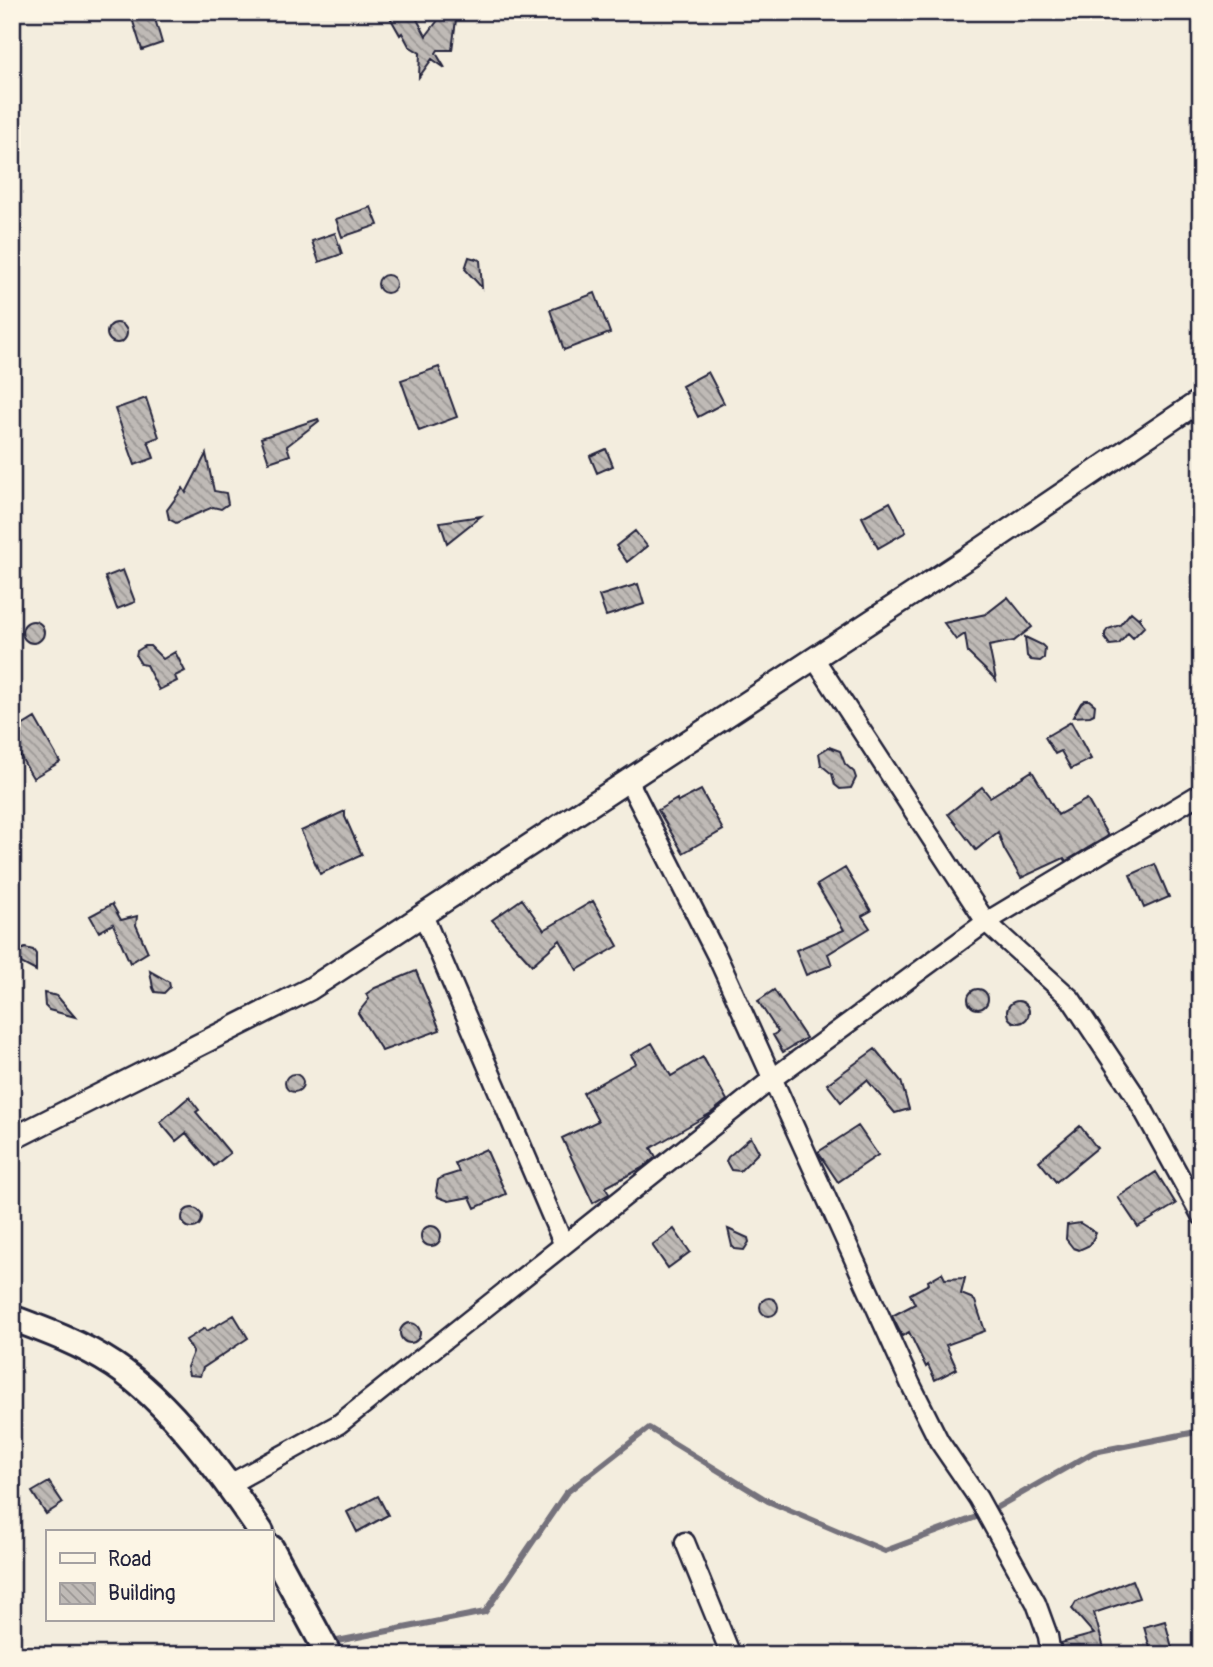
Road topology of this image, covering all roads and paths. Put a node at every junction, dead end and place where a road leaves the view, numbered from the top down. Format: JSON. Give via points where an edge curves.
{"nodes":[{"id":1,"x":1201,"y":400,"type":"edge"},
{"id":2,"x":814,"y":658,"type":"junction"},
{"id":3,"x":628,"y":780,"type":"junction"},
{"id":4,"x":1201,"y":793,"type":"edge"},
{"id":5,"x":423,"y":915,"type":"junction"},
{"id":6,"x":986,"y":922,"type":"junction"},
{"id":7,"x":772,"y":1079,"type":"junction"},
{"id":8,"x":12,"y":1139,"type":"edge"},
{"id":9,"x":1201,"y":1215,"type":"edge"},
{"id":10,"x":564,"y":1243,"type":"junction"},
{"id":11,"x":12,"y":1318,"type":"edge"},
{"id":12,"x":229,"y":1484,"type":"junction"},
{"id":13,"x":260,"y":1530,"type":"edge"},
{"id":14,"x":685,"y":1542,"type":"dead end"},
{"id":15,"x":273,"y":1552,"type":"edge"},
{"id":16,"x":329,"y":1655,"type":"edge"},
{"id":17,"x":731,"y":1655,"type":"edge"},
{"id":18,"x":1051,"y":1655,"type":"edge"}],
"edges":[{"from":1,"to":2,"type":"street"},
{"from":2,"to":3,"type":"street"},
{"from":2,"to":6,"type":"street"},
{"from":3,"to":5,"type":"street"},
{"from":3,"to":7,"type":"street","via":[[717,956]]},
{"from":4,"to":6,"type":"street"},
{"from":5,"to":8,"type":"street","via":[[310,989]]},
{"from":5,"to":10,"type":"street"},
{"from":6,"to":7,"type":"street"},
{"from":6,"to":9,"type":"street","via":[[1071,999],[1135,1095]]},
{"from":7,"to":10,"type":"street"},
{"from":7,"to":18,"type":"street","via":[[939,1441],[978,1498],[1036,1602]]},
{"from":10,"to":12,"type":"street","via":[[338,1424]]},
{"from":11,"to":12,"type":"main road","via":[[61,1336],[114,1365],[158,1403]]},
{"from":12,"to":13,"type":"main road"},
{"from":14,"to":17,"type":"street"},
{"from":15,"to":16,"type":"main road"}]}
